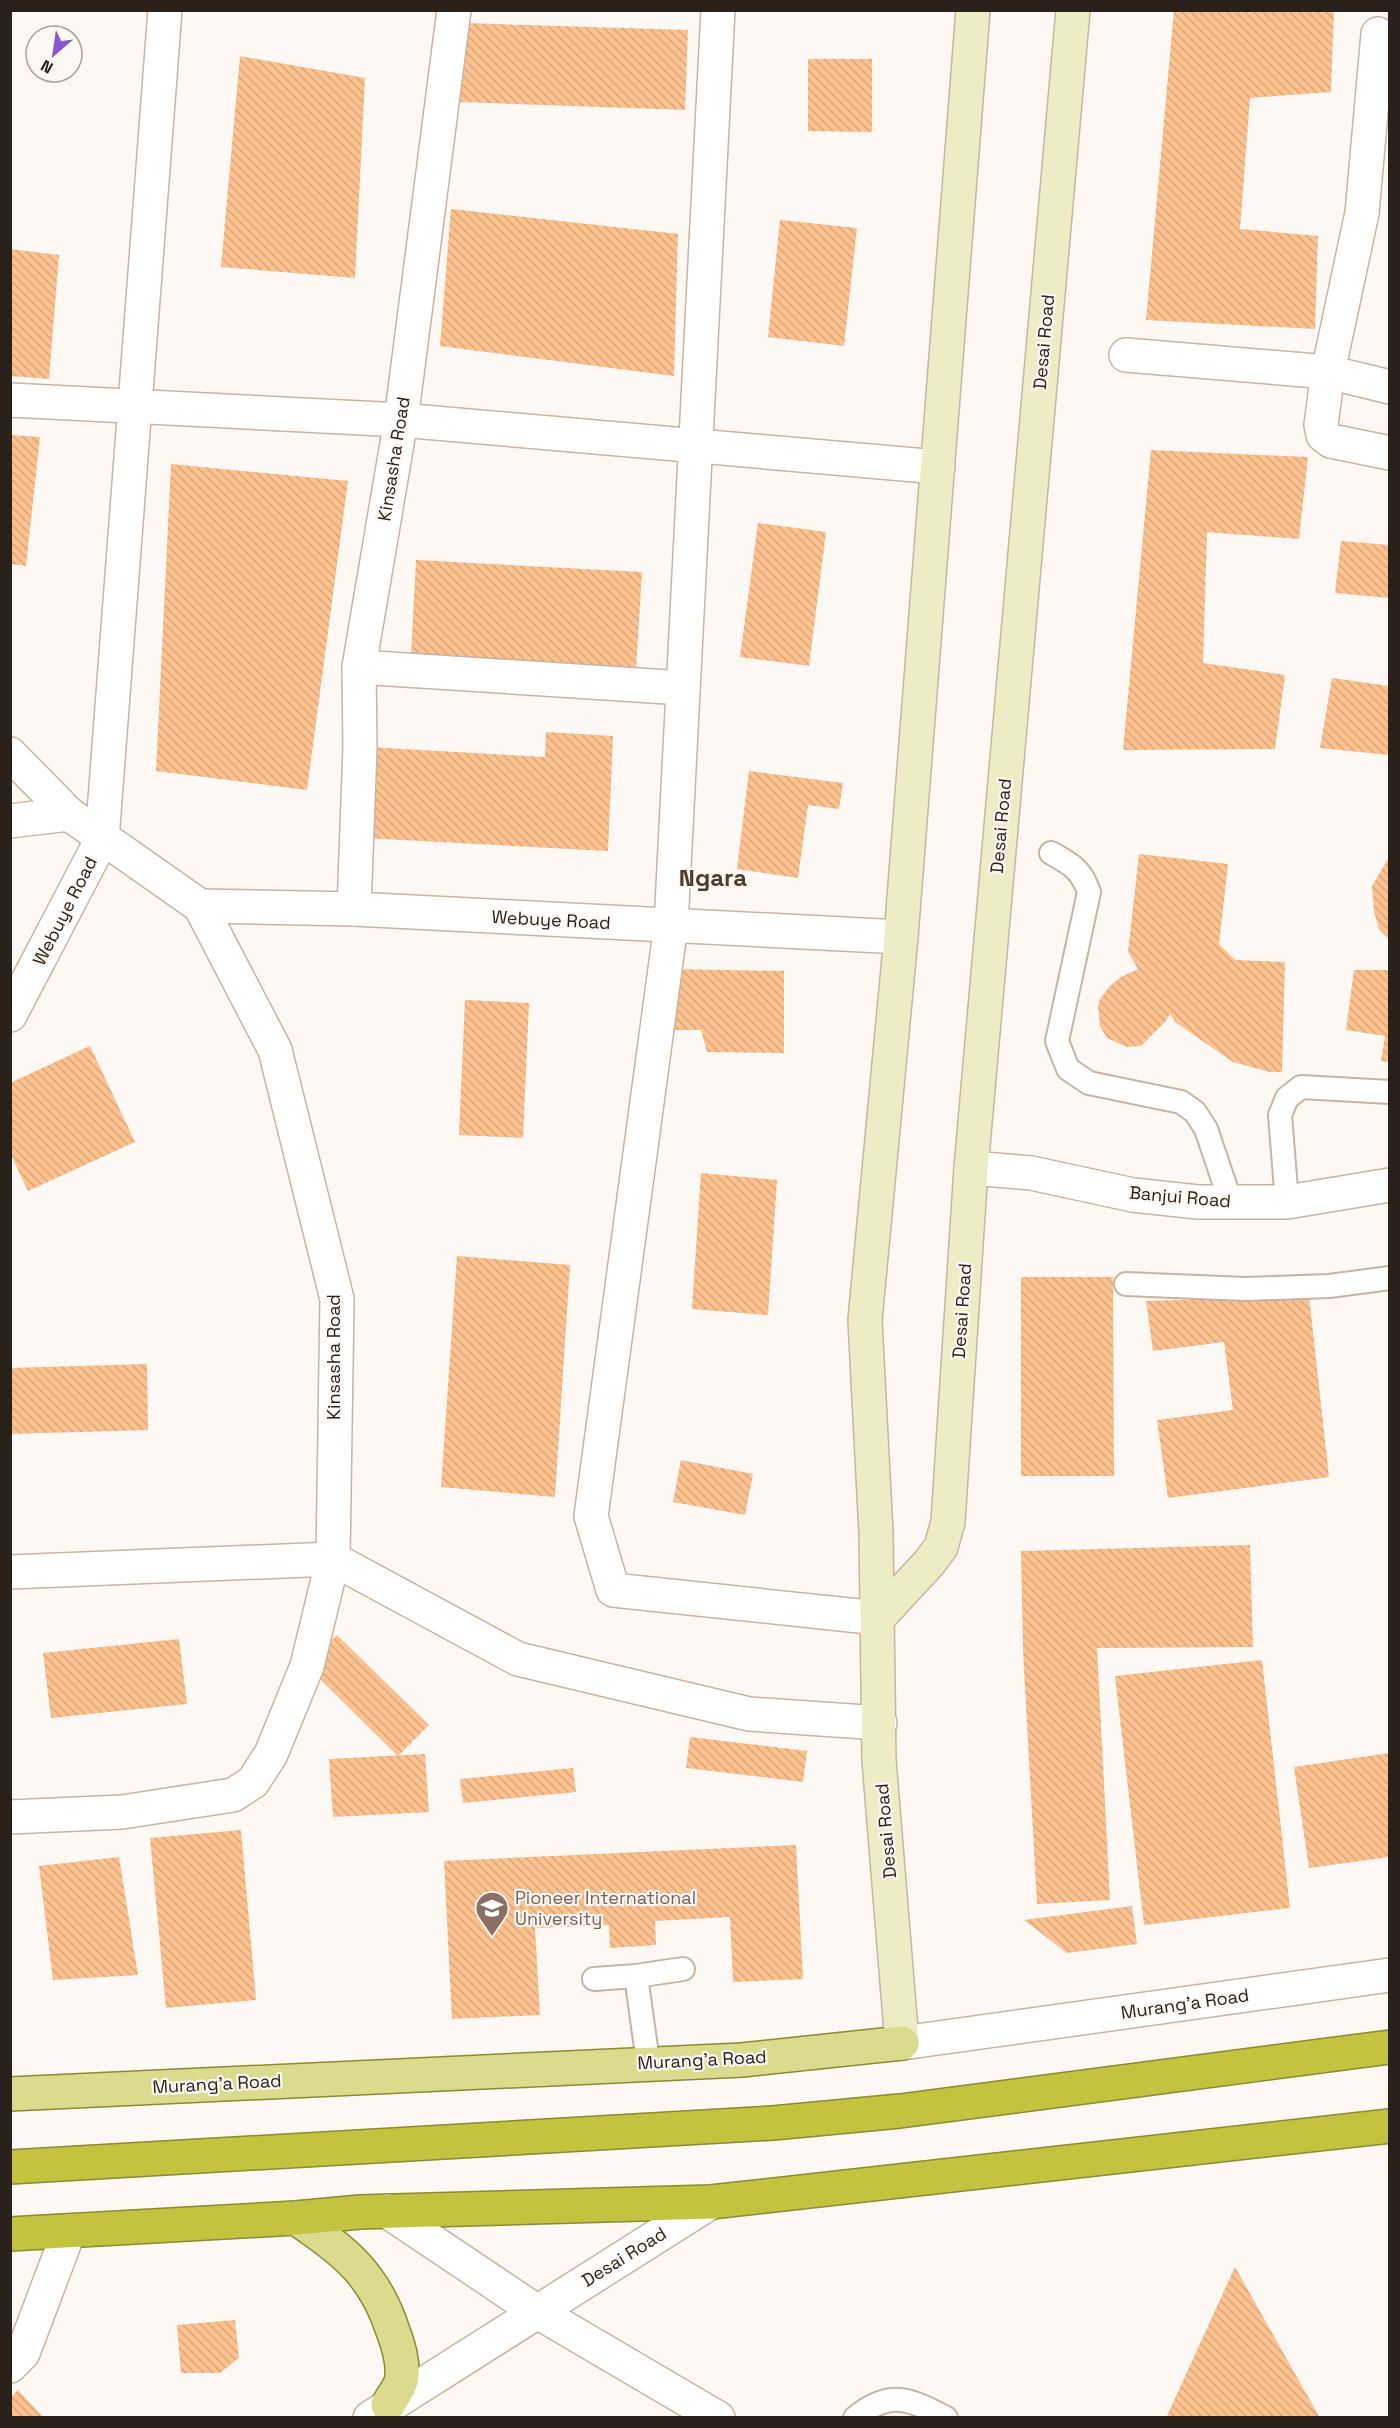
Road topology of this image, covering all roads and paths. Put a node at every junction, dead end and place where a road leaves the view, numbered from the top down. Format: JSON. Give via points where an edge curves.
{"nodes":[{"id":1,"x":165,"y":10,"type":"edge"},
{"id":2,"x":454,"y":10,"type":"edge"},
{"id":3,"x":718,"y":10,"type":"edge"},
{"id":4,"x":973,"y":10,"type":"edge"},
{"id":5,"x":1073,"y":10,"type":"edge"},
{"id":6,"x":1378,"y":34,"type":"dead end"},
{"id":7,"x":1126,"y":355,"type":"dead end"},
{"id":8,"x":1328,"y":372,"type":"junction"},
{"id":9,"x":1389,"y":387,"type":"edge"},
{"id":10,"x":10,"y":400,"type":"edge"},
{"id":11,"x":135,"y":407,"type":"junction"},
{"id":12,"x":401,"y":420,"type":"junction"},
{"id":13,"x":1388,"y":444,"type":"edge"},
{"id":14,"x":696,"y":445,"type":"junction"},
{"id":15,"x":938,"y":467,"type":"junction"},
{"id":16,"x":359,"y":667,"type":"junction"},
{"id":17,"x":683,"y":688,"type":"junction"},
{"id":18,"x":10,"y":754,"type":"edge"},
{"id":19,"x":69,"y":814,"type":"junction"},
{"id":20,"x":10,"y":821,"type":"edge"},
{"id":21,"x":102,"y":839,"type":"junction"},
{"id":22,"x":1051,"y":853,"type":"dead end"},
{"id":23,"x":200,"y":906,"type":"junction"},
{"id":24,"x":354,"y":909,"type":"junction"},
{"id":25,"x":671,"y":926,"type":"junction"},
{"id":26,"x":902,"y":938,"type":"junction"},
{"id":27,"x":10,"y":1016,"type":"edge"},
{"id":28,"x":1389,"y":1092,"type":"edge"},
{"id":29,"x":971,"y":1168,"type":"junction"},
{"id":30,"x":1389,"y":1185,"type":"edge"},
{"id":31,"x":1287,"y":1202,"type":"junction"},
{"id":32,"x":1231,"y":1203,"type":"junction"},
{"id":33,"x":1389,"y":1278,"type":"edge"},
{"id":34,"x":1126,"y":1284,"type":"dead end"},
{"id":35,"x":333,"y":1559,"type":"junction"},
{"id":36,"x":10,"y":1572,"type":"edge"},
{"id":37,"x":878,"y":1618,"type":"junction"},
{"id":38,"x":880,"y":1723,"type":"junction"},
{"id":39,"x":10,"y":1817,"type":"edge"},
{"id":40,"x":683,"y":1970,"type":"dead end"},
{"id":41,"x":636,"y":1976,"type":"junction"},
{"id":42,"x":1389,"y":1976,"type":"edge"},
{"id":43,"x":594,"y":1979,"type":"dead end"},
{"id":44,"x":902,"y":2043,"type":"junction"},
{"id":45,"x":1389,"y":2047,"type":"edge"},
{"id":46,"x":648,"y":2062,"type":"junction"},
{"id":47,"x":10,"y":2094,"type":"edge"},
{"id":48,"x":1389,"y":2126,"type":"edge"},
{"id":49,"x":10,"y":2167,"type":"edge"},
{"id":50,"x":711,"y":2202,"type":"junction"},
{"id":51,"x":387,"y":2211,"type":"junction"},
{"id":52,"x":296,"y":2218,"type":"junction"},
{"id":53,"x":69,"y":2231,"type":"junction"},
{"id":54,"x":10,"y":2234,"type":"edge"},
{"id":55,"x":536,"y":2312,"type":"junction"},
{"id":56,"x":10,"y":2366,"type":"edge"},
{"id":57,"x":379,"y":2411,"type":"edge"},
{"id":58,"x":718,"y":2418,"type":"edge"},
{"id":59,"x":855,"y":2418,"type":"edge"},
{"id":60,"x":946,"y":2418,"type":"edge"}],
"edges":[{"from":1,"to":11,"type":"street"},
{"from":2,"to":12,"type":"street","name":"Kinsasha Road"},
{"from":3,"to":14,"type":"street"},
{"from":4,"to":15,"type":"main road","name":"Desai Road"},
{"from":5,"to":29,"type":"main road","name":"Desai Road"},
{"from":6,"to":8,"type":"street","via":[[1362,213]]},
{"from":7,"to":8,"type":"street"},
{"from":8,"to":9,"type":"street"},
{"from":8,"to":13,"type":"street","via":[[1323,435],[1331,441]]},
{"from":10,"to":11,"type":"street"},
{"from":11,"to":12,"type":"street"},
{"from":11,"to":21,"type":"street"},
{"from":12,"to":14,"type":"street"},
{"from":12,"to":16,"type":"street","name":"Kinsasha Road"},
{"from":14,"to":15,"type":"street"},
{"from":14,"to":17,"type":"street"},
{"from":15,"to":26,"type":"main road","name":"Desai Road"},
{"from":16,"to":17,"type":"street"},
{"from":16,"to":24,"type":"street","name":"Kinsasha Road"},
{"from":17,"to":25,"type":"street"},
{"from":18,"to":19,"type":"street"},
{"from":19,"to":20,"type":"street"},
{"from":19,"to":21,"type":"street"},
{"from":21,"to":23,"type":"street"},
{"from":21,"to":27,"type":"street","name":"Webuye Road"},
{"from":22,"to":32,"type":"lane","via":[[1084,877],[1089,892],[1057,1041],[1068,1069],[1089,1083],[1181,1102],[1195,1112],[1206,1129]]},
{"from":23,"to":24,"type":"street","name":"Webuye Road"},
{"from":23,"to":35,"type":"street","name":"Kinsasha Road","via":[[275,1050],[337,1299]]},
{"from":24,"to":25,"type":"street","name":"Webuye Road"},
{"from":25,"to":26,"type":"street","name":"Webuye Road"},
{"from":25,"to":37,"type":"street","via":[[591,1516],[612,1590]]},
{"from":26,"to":37,"type":"main road","name":"Desai Road","via":[[865,1320]]},
{"from":28,"to":31,"type":"lane","via":[[1301,1087],[1287,1098],[1280,1115]]},
{"from":29,"to":32,"type":"street","name":"Banjui Road","via":[[1031,1173],[1133,1195]]},
{"from":29,"to":37,"type":"main road","name":"Desai Road","via":[[948,1522],[941,1547]]},
{"from":30,"to":31,"type":"street","name":"Banjui Road"},
{"from":31,"to":32,"type":"street","name":"Banjui Road"},
{"from":33,"to":34,"type":"lane","via":[[1329,1287],[1246,1289]]},
{"from":35,"to":36,"type":"street"},
{"from":35,"to":38,"type":"street","via":[[518,1659],[749,1714]]},
{"from":35,"to":39,"type":"street","name":"Kinsasha Road","via":[[307,1666],[271,1754],[253,1782],[233,1795],[152,1809]]},
{"from":37,"to":38,"type":"main road","name":"Desai Road"},
{"from":38,"to":44,"type":"main road","name":"Desai Road","via":[[879,1760]]},
{"from":40,"to":41,"type":"lane"},
{"from":41,"to":43,"type":"lane"},
{"from":41,"to":46,"type":"lane"},
{"from":42,"to":44,"type":"street","name":"Murang'a Road"},
{"from":44,"to":46,"type":"main road","name":"Murang'a Road","via":[[742,2060]]},
{"from":45,"to":49,"type":"highway","via":[[900,2111],[773,2123]]},
{"from":46,"to":47,"type":"main road","name":"Murang'a Road"},
{"from":48,"to":50,"type":"highway"},
{"from":50,"to":51,"type":"highway"},
{"from":50,"to":55,"type":"street","name":"Desai Road"},
{"from":51,"to":52,"type":"highway"},
{"from":51,"to":55,"type":"street"},
{"from":52,"to":53,"type":"highway"},
{"from":52,"to":57,"type":"main road","via":[[337,2246],[375,2287],[395,2337],[403,2378]]},
{"from":53,"to":54,"type":"highway"},
{"from":53,"to":56,"type":"street","via":[[23,2353]]},
{"from":55,"to":57,"type":"street","name":"Desai Road"},
{"from":55,"to":58,"type":"street"},
{"from":59,"to":60,"type":"lane","via":[[874,2403],[893,2399],[921,2404]]}]}
